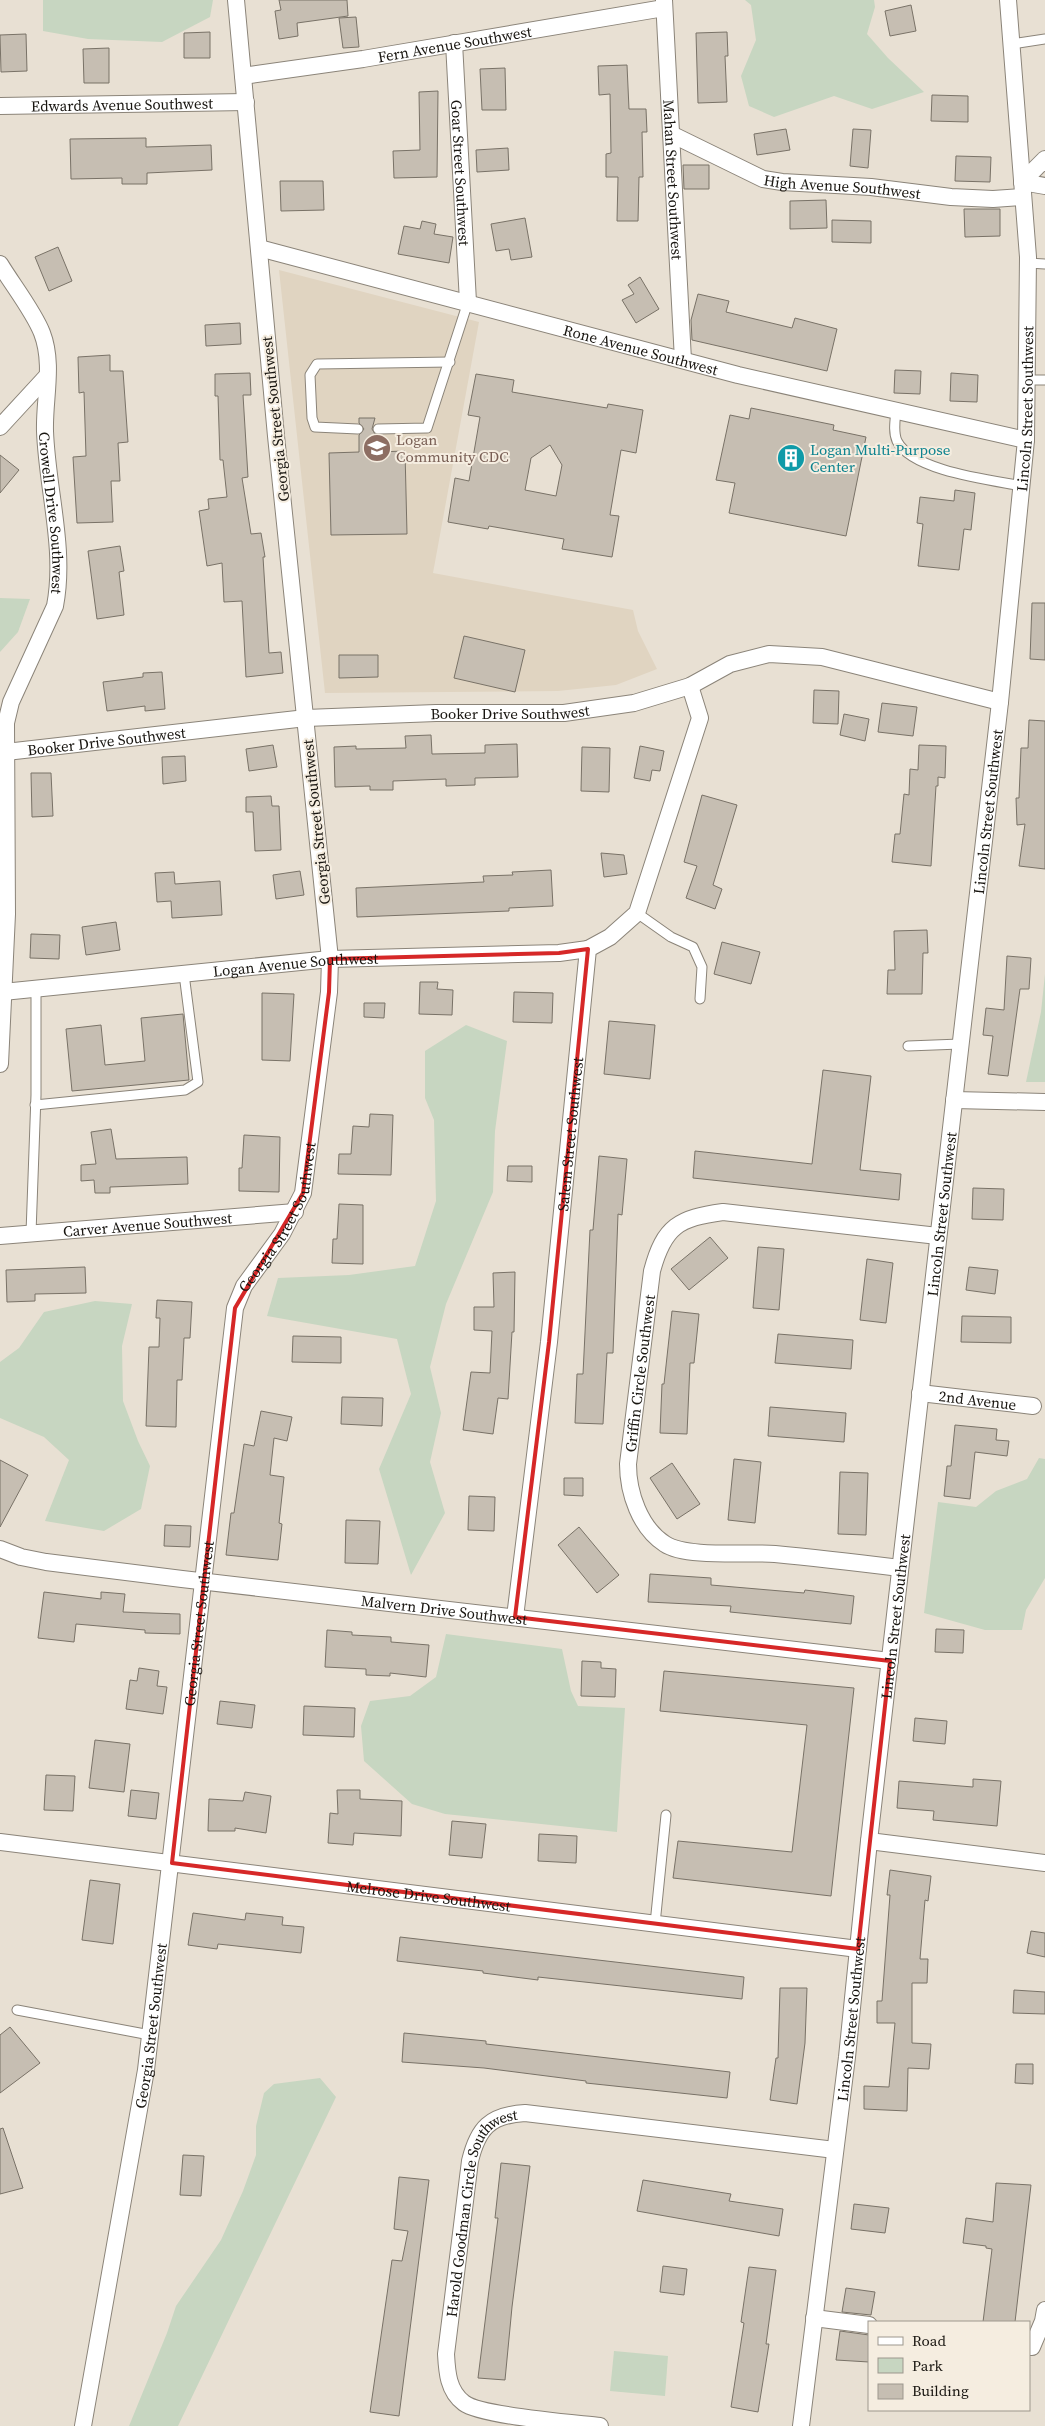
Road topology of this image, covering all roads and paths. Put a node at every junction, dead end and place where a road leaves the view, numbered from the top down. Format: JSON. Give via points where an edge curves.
{"nodes":[{"id":1,"x":236,"y":0,"type":"edge"},
{"id":2,"x":1008,"y":0,"type":"edge"},
{"id":3,"x":664,"y":4,"type":"edge"},
{"id":4,"x":1045,"y":40,"type":"edge"},
{"id":5,"x":454,"y":43,"type":"junction"},
{"id":6,"x":1012,"y":44,"type":"junction"},
{"id":7,"x":243,"y":76,"type":"junction"},
{"id":8,"x":246,"y":102,"type":"junction"},
{"id":9,"x":0,"y":106,"type":"edge"},
{"id":10,"x":671,"y":134,"type":"junction"},
{"id":11,"x":1045,"y":159,"type":"edge"},
{"id":12,"x":1045,"y":186,"type":"edge"},
{"id":13,"x":1023,"y":190,"type":"junction"},
{"id":14,"x":259,"y":248,"type":"junction"},
{"id":15,"x":1028,"y":263,"type":"junction"},
{"id":16,"x":0,"y":264,"type":"edge"},
{"id":17,"x":1045,"y":264,"type":"edge"},
{"id":18,"x":468,"y":302,"type":"junction"},
{"id":19,"x":683,"y":360,"type":"junction"},
{"id":20,"x":450,"y":362,"type":"junction"},
{"id":21,"x":47,"y":376,"type":"junction"},
{"id":22,"x":1027,"y":380,"type":"junction"},
{"id":23,"x":1045,"y":380,"type":"edge"},
{"id":24,"x":896,"y":411,"type":"junction"},
{"id":25,"x":0,"y":427,"type":"edge"},
{"id":26,"x":358,"y":428,"type":"dead end"},
{"id":27,"x":378,"y":428,"type":"dead end"},
{"id":28,"x":1026,"y":440,"type":"junction"},
{"id":29,"x":1022,"y":486,"type":"junction"},
{"id":30,"x":690,"y":686,"type":"junction"},
{"id":31,"x":1000,"y":702,"type":"junction"},
{"id":32,"x":306,"y":718,"type":"junction"},
{"id":33,"x":6,"y":752,"type":"junction"},
{"id":34,"x":637,"y":913,"type":"junction"},
{"id":35,"x":588,"y":949,"type":"junction"},
{"id":36,"x":330,"y":959,"type":"junction"},
{"id":37,"x":184,"y":974,"type":"junction"},
{"id":38,"x":36,"y":989,"type":"junction"},
{"id":39,"x":4,"y":992,"type":"junction"},
{"id":40,"x":700,"y":999,"type":"dead end"},
{"id":41,"x":960,"y":1044,"type":"junction"},
{"id":42,"x":908,"y":1046,"type":"dead end"},
{"id":43,"x":0,"y":1064,"type":"edge"},
{"id":44,"x":954,"y":1100,"type":"junction"},
{"id":45,"x":1045,"y":1102,"type":"edge"},
{"id":46,"x":35,"y":1105,"type":"junction"},
{"id":47,"x":295,"y":1212,"type":"junction"},
{"id":48,"x":31,"y":1233,"type":"junction"},
{"id":49,"x":0,"y":1236,"type":"edge"},
{"id":50,"x":938,"y":1236,"type":"junction"},
{"id":51,"x":920,"y":1393,"type":"junction"},
{"id":52,"x":1033,"y":1406,"type":"dead end"},
{"id":53,"x":0,"y":1549,"type":"edge"},
{"id":54,"x":900,"y":1568,"type":"junction"},
{"id":55,"x":202,"y":1581,"type":"junction"},
{"id":56,"x":515,"y":1617,"type":"junction"},
{"id":57,"x":890,"y":1661,"type":"junction"},
{"id":58,"x":666,"y":1814,"type":"dead end"},
{"id":59,"x":869,"y":1841,"type":"junction"},
{"id":60,"x":0,"y":1842,"type":"edge"},
{"id":61,"x":172,"y":1863,"type":"junction"},
{"id":62,"x":1045,"y":1863,"type":"edge"},
{"id":63,"x":655,"y":1924,"type":"junction"},
{"id":64,"x":858,"y":1949,"type":"junction"},
{"id":65,"x":17,"y":2010,"type":"dead end"},
{"id":66,"x":150,"y":2035,"type":"junction"},
{"id":67,"x":835,"y":2150,"type":"junction"},
{"id":68,"x":1045,"y":2310,"type":"edge"},
{"id":69,"x":814,"y":2318,"type":"junction"},
{"id":70,"x":868,"y":2325,"type":"edge"},
{"id":71,"x":1030,"y":2347,"type":"edge"},
{"id":72,"x":82,"y":2426,"type":"edge"},
{"id":73,"x":600,"y":2426,"type":"edge"},
{"id":74,"x":801,"y":2426,"type":"edge"}],
"edges":[{"from":1,"to":7,"type":"street","name":"Georgia Street Southwest"},
{"from":2,"to":6,"type":"street","name":"Lincoln Street Southwest"},
{"from":3,"to":5,"type":"street","name":"Fern Avenue Southwest"},
{"from":3,"to":10,"type":"street","name":"Mahan Street Southwest"},
{"from":4,"to":6,"type":"lane"},
{"from":5,"to":7,"type":"street","name":"Fern Avenue Southwest"},
{"from":5,"to":18,"type":"street","name":"Goar Street Southwest"},
{"from":6,"to":13,"type":"street","name":"Lincoln Street Southwest"},
{"from":7,"to":8,"type":"street","name":"Georgia Street Southwest"},
{"from":8,"to":9,"type":"street","name":"Edwards Avenue Southwest"},
{"from":8,"to":14,"type":"street","name":"Georgia Street Southwest"},
{"from":10,"to":13,"type":"street","name":"High Avenue Southwest","via":[[763,179],[993,199]]},
{"from":10,"to":19,"type":"street","name":"Mahan Street Southwest"},
{"from":11,"to":13,"type":"street"},
{"from":12,"to":13,"type":"street","name":"High Avenue Southwest"},
{"from":13,"to":15,"type":"street","name":"Lincoln Street Southwest"},
{"from":14,"to":18,"type":"street","name":"Rone Avenue Southwest"},
{"from":14,"to":32,"type":"street","name":"Georgia Street Southwest"},
{"from":15,"to":17,"type":"lane"},
{"from":15,"to":22,"type":"street","name":"Lincoln Street Southwest"},
{"from":16,"to":21,"type":"street","name":"Crowell Drive Southwest","via":[[42,332],[48,358]]},
{"from":18,"to":19,"type":"street","name":"Rone Avenue Southwest"},
{"from":18,"to":20,"type":"lane"},
{"from":19,"to":24,"type":"street","name":"Rone Avenue Southwest"},
{"from":20,"to":26,"type":"lane","via":[[317,364],[310,375],[315,427]]},
{"from":20,"to":27,"type":"lane","via":[[427,428]]},
{"from":21,"to":25,"type":"street"},
{"from":21,"to":33,"type":"street","name":"Crowell Drive Southwest","via":[[45,431],[58,589],[54,606],[11,702],[6,723]]},
{"from":22,"to":23,"type":"lane"},
{"from":22,"to":28,"type":"street","name":"Lincoln Street Southwest"},
{"from":24,"to":28,"type":"street","name":"Rone Avenue Southwest"},
{"from":24,"to":29,"type":"lane","via":[[894,428],[897,442],[922,462]]},
{"from":28,"to":29,"type":"street","name":"Lincoln Street Southwest"},
{"from":29,"to":31,"type":"street","name":"Lincoln Street Southwest"},
{"from":30,"to":31,"type":"street","name":"Booker Drive Southwest","via":[[730,664],[769,654],[822,657]]},
{"from":30,"to":32,"type":"street","name":"Booker Drive Southwest","via":[[634,703],[564,713]]},
{"from":30,"to":34,"type":"street","via":[[700,718]]},
{"from":31,"to":41,"type":"street","name":"Lincoln Street Southwest"},
{"from":32,"to":33,"type":"street","name":"Booker Drive Southwest"},
{"from":32,"to":36,"type":"street","name":"Georgia Street Southwest"},
{"from":33,"to":39,"type":"street","name":"Crowell Drive Southwest"},
{"from":34,"to":35,"type":"street","via":[[610,937]]},
{"from":34,"to":40,"type":"lane","via":[[671,937],[693,947],[702,968]]},
{"from":35,"to":36,"type":"street","name":"Logan Avenue Southwest","via":[[558,953]]},
{"from":35,"to":56,"type":"street","name":"Salem Street Southwest","via":[[549,1342]]},
{"from":36,"to":37,"type":"street","name":"Logan Avenue Southwest"},
{"from":36,"to":47,"type":"street","name":"Georgia Street Southwest","via":[[329,992],[304,1192]]},
{"from":37,"to":38,"type":"street","name":"Logan Avenue Southwest"},
{"from":37,"to":46,"type":"lane","via":[[198,1082],[186,1090]]},
{"from":38,"to":39,"type":"street","name":"Logan Avenue Southwest"},
{"from":38,"to":46,"type":"lane"},
{"from":39,"to":43,"type":"street","name":"Crowell Drive Southwest"},
{"from":41,"to":42,"type":"lane"},
{"from":41,"to":44,"type":"street","name":"Lincoln Street Southwest"},
{"from":44,"to":45,"type":"street"},
{"from":44,"to":50,"type":"street","name":"Lincoln Street Southwest"},
{"from":46,"to":48,"type":"lane"},
{"from":47,"to":48,"type":"street","name":"Carver Avenue Southwest"},
{"from":47,"to":55,"type":"street","name":"Georgia Street Southwest","via":[[244,1286],[235,1308]]},
{"from":48,"to":49,"type":"street","name":"Carver Avenue Southwest"},
{"from":50,"to":51,"type":"street","name":"Lincoln Street Southwest"},
{"from":50,"to":54,"type":"street","name":"Griffin Circle Southwest","via":[[724,1212],[694,1216],[681,1223],[665,1236],[652,1271],[628,1464],[631,1495],[654,1536],[666,1546],[685,1551],[773,1554]]},
{"from":51,"to":52,"type":"street","name":"2nd Avenue"},
{"from":51,"to":54,"type":"street","name":"Lincoln Street Southwest"},
{"from":53,"to":55,"type":"street","name":"Malvern Drive Southwest","via":[[46,1562]]},
{"from":54,"to":57,"type":"street","name":"Lincoln Street Southwest"},
{"from":55,"to":56,"type":"street","name":"Malvern Drive Southwest"},
{"from":55,"to":61,"type":"street","name":"Georgia Street Southwest"},
{"from":56,"to":57,"type":"street","name":"Malvern Drive Southwest"},
{"from":57,"to":59,"type":"street","name":"Lincoln Street Southwest"},
{"from":58,"to":63,"type":"lane"},
{"from":59,"to":62,"type":"street"},
{"from":59,"to":64,"type":"street","name":"Lincoln Street Southwest"},
{"from":60,"to":61,"type":"street","name":"Melrose Drive Southwest"},
{"from":61,"to":63,"type":"street","name":"Melrose Drive Southwest"},
{"from":61,"to":66,"type":"street","name":"Georgia Street Southwest"},
{"from":63,"to":64,"type":"street","name":"Melrose Drive Southwest"},
{"from":64,"to":67,"type":"street","name":"Lincoln Street Southwest"},
{"from":65,"to":66,"type":"lane"},
{"from":66,"to":72,"type":"street","name":"Georgia Street Southwest"},
{"from":67,"to":69,"type":"street","name":"Lincoln Street Southwest"},
{"from":67,"to":73,"type":"street","name":"Harold Goodman Circle Southwest","via":[[525,2113],[492,2121],[482,2130],[475,2140],[470,2161],[446,2354],[447,2376],[464,2403],[486,2411]]},
{"from":68,"to":71,"type":"street"},
{"from":69,"to":70,"type":"street"},
{"from":69,"to":74,"type":"street","name":"Lincoln Street Southwest"}]}
